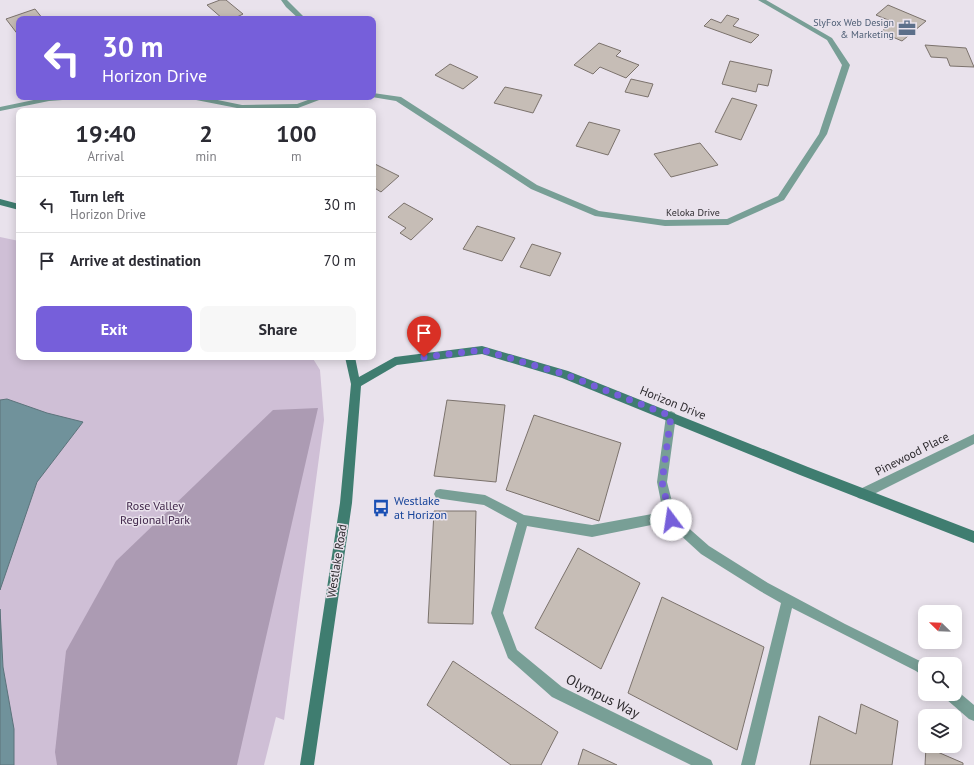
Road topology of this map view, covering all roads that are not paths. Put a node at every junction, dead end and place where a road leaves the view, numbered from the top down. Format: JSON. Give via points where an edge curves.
{"nodes":[{"id":1,"x":284,"y":0,"type":"edge"},
{"id":2,"x":761,"y":0,"type":"edge"},
{"id":3,"x":300,"y":16,"type":"edge"},
{"id":4,"x":376,"y":95,"type":"edge"},
{"id":5,"x":44,"y":100,"type":"edge"},
{"id":6,"x":206,"y":100,"type":"edge"},
{"id":7,"x":315,"y":100,"type":"edge"},
{"id":8,"x":0,"y":109,"type":"edge"},
{"id":9,"x":0,"y":202,"type":"edge"},
{"id":10,"x":16,"y":206,"type":"edge"},
{"id":11,"x":351,"y":360,"type":"edge"},
{"id":12,"x":356,"y":384,"type":"junction"},
{"id":13,"x":671,"y":416,"type":"junction"},
{"id":14,"x":974,"y":439,"type":"edge"},
{"id":15,"x":440,"y":494,"type":"dead end"},
{"id":16,"x":862,"y":494,"type":"junction"},
{"id":17,"x":670,"y":516,"type":"junction"},
{"id":18,"x":523,"y":520,"type":"junction"},
{"id":19,"x":974,"y":537,"type":"edge"},
{"id":20,"x":788,"y":600,"type":"junction"},
{"id":21,"x":918,"y":666,"type":"edge"},
{"id":22,"x":959,"y":701,"type":"edge"},
{"id":23,"x":974,"y":714,"type":"edge"},
{"id":24,"x":307,"y":765,"type":"edge"},
{"id":25,"x":706,"y":765,"type":"edge"},
{"id":26,"x":748,"y":765,"type":"edge"}],
"edges":[{"from":1,"to":3,"type":"street"},
{"from":2,"to":4,"type":"street","name":"Keloka Drive","via":[[830,39],[846,65],[823,134],[781,198],[728,222],[665,223],[598,214],[534,187],[398,99]]},
{"from":5,"to":8,"type":"street"},
{"from":6,"to":7,"type":"street","via":[[242,107],[298,106]]},
{"from":9,"to":10,"type":"street"},
{"from":11,"to":12,"type":"street","name":"Westlake Road"},
{"from":12,"to":13,"type":"street","name":"Horizon Drive","via":[[395,361],[482,350],[564,374]]},
{"from":12,"to":24,"type":"street","name":"Westlake Road","via":[[346,503]]},
{"from":13,"to":16,"type":"street","name":"Horizon Drive"},
{"from":13,"to":17,"type":"street","via":[[662,482]]},
{"from":14,"to":16,"type":"street","name":"Pinewood Place"},
{"from":15,"to":18,"type":"street","via":[[485,500]]},
{"from":16,"to":19,"type":"street","name":"Horizon Drive"},
{"from":17,"to":18,"type":"street","via":[[592,531]]},
{"from":17,"to":20,"type":"street","via":[[671,520],[705,550]]},
{"from":18,"to":25,"type":"street","name":"Olympus Way","via":[[497,613],[512,654],[556,692]]},
{"from":20,"to":21,"type":"street"},
{"from":20,"to":26,"type":"street"},
{"from":22,"to":23,"type":"street"}]}
